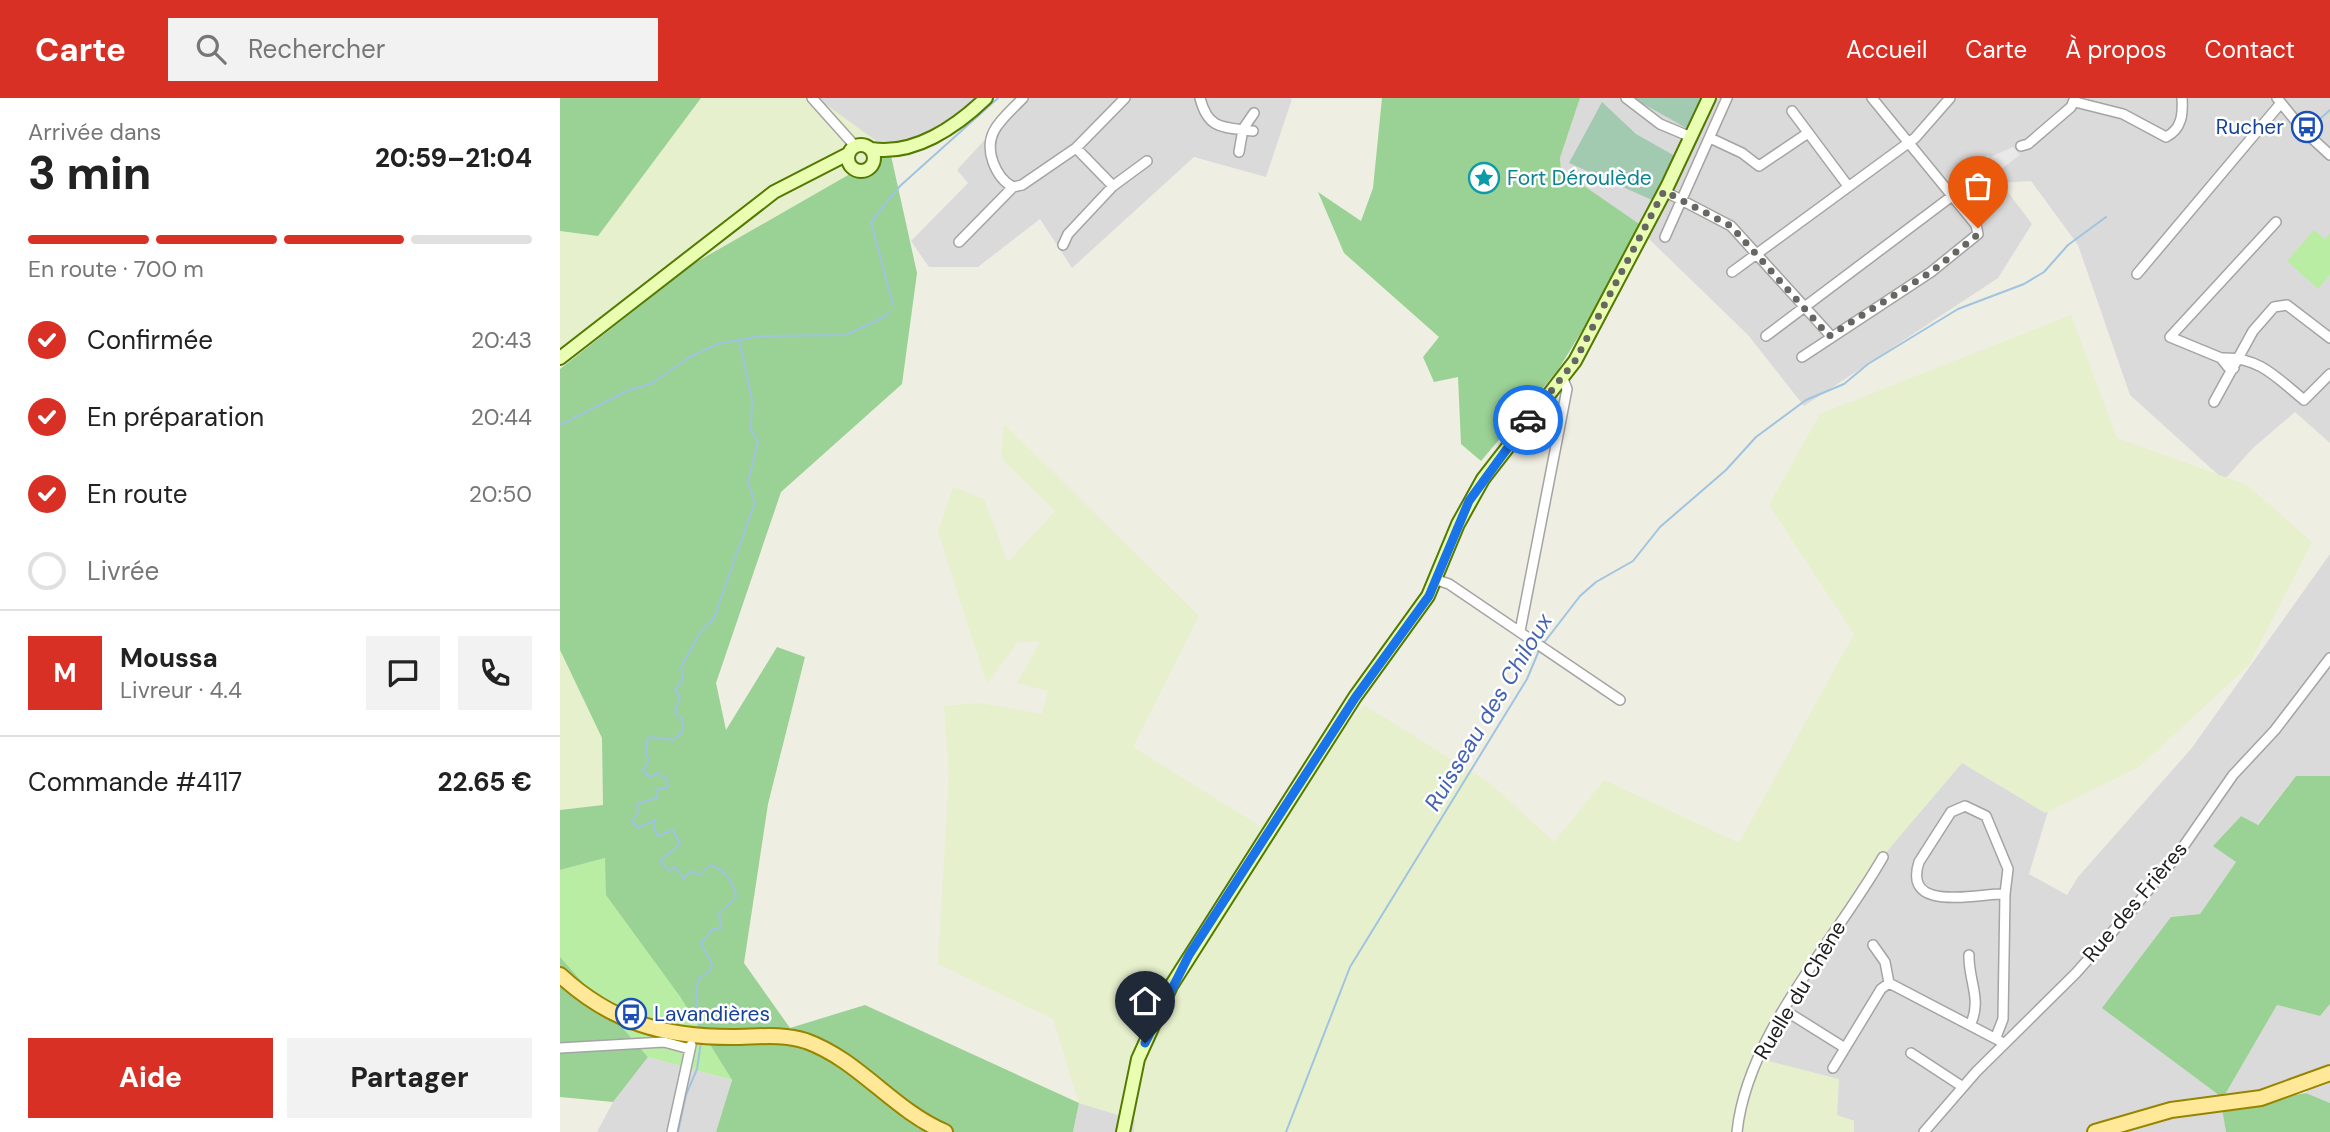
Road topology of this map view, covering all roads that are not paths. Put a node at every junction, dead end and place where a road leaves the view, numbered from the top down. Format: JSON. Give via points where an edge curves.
{"nodes":[{"id":1,"x":812,"y":98,"type":"edge"},
{"id":2,"x":986,"y":98,"type":"edge"},
{"id":3,"x":1023,"y":98,"type":"edge"},
{"id":4,"x":1125,"y":98,"type":"edge"},
{"id":5,"x":1200,"y":98,"type":"edge"},
{"id":6,"x":1626,"y":98,"type":"edge"},
{"id":7,"x":1709,"y":98,"type":"edge"},
{"id":8,"x":1727,"y":98,"type":"edge"},
{"id":9,"x":1872,"y":98,"type":"edge"},
{"id":10,"x":1950,"y":98,"type":"edge"},
{"id":11,"x":2182,"y":98,"type":"edge"},
{"id":12,"x":2075,"y":100,"type":"edge"},
{"id":13,"x":2279,"y":100,"type":"edge"},
{"id":14,"x":1792,"y":111,"type":"dead end"},
{"id":15,"x":1254,"y":113,"type":"dead end"},
{"id":16,"x":1248,"y":130,"type":"junction"},
{"id":17,"x":1808,"y":133,"type":"junction"},
{"id":18,"x":1691,"y":136,"type":"junction"},
{"id":19,"x":1710,"y":138,"type":"junction"},
{"id":20,"x":1907,"y":141,"type":"junction"},
{"id":21,"x":2021,"y":146,"type":"dead end"},
{"id":22,"x":1076,"y":148,"type":"junction"},
{"id":23,"x":871,"y":149,"type":"junction"},
{"id":24,"x":897,"y":149,"type":"junction"},
{"id":25,"x":1239,"y":152,"type":"dead end"},
{"id":26,"x":2330,"y":155,"type":"edge"},
{"id":27,"x":852,"y":156,"type":"junction"},
{"id":28,"x":1147,"y":161,"type":"dead end"},
{"id":29,"x":873,"y":165,"type":"junction"},
{"id":30,"x":1113,"y":186,"type":"junction"},
{"id":31,"x":1847,"y":186,"type":"junction"},
{"id":32,"x":1013,"y":187,"type":"junction"},
{"id":33,"x":1667,"y":192,"type":"junction"},
{"id":34,"x":1955,"y":200,"type":"junction"},
{"id":35,"x":1682,"y":202,"type":"junction"},
{"id":36,"x":2276,"y":222,"type":"dead end"},
{"id":37,"x":1665,"y":237,"type":"dead end"},
{"id":38,"x":959,"y":242,"type":"dead end"},
{"id":39,"x":1063,"y":245,"type":"dead end"},
{"id":40,"x":1758,"y":253,"type":"junction"},
{"id":41,"x":1732,"y":272,"type":"dead end"},
{"id":42,"x":2137,"y":274,"type":"dead end"},
{"id":43,"x":1807,"y":311,"type":"junction"},
{"id":44,"x":1766,"y":336,"type":"dead end"},
{"id":45,"x":1831,"y":336,"type":"junction"},
{"id":46,"x":2330,"y":338,"type":"edge"},
{"id":47,"x":1802,"y":356,"type":"dead end"},
{"id":48,"x":560,"y":358,"type":"edge"},
{"id":49,"x":2237,"y":363,"type":"junction"},
{"id":50,"x":2330,"y":374,"type":"edge"},
{"id":51,"x":1563,"y":379,"type":"junction"},
{"id":52,"x":2214,"y":402,"type":"dead end"},
{"id":53,"x":1437,"y":580,"type":"junction"},
{"id":54,"x":1520,"y":631,"type":"junction"},
{"id":55,"x":2330,"y":659,"type":"edge"},
{"id":56,"x":1620,"y":700,"type":"dead end"},
{"id":57,"x":1883,"y":857,"type":"dead end"},
{"id":58,"x":2005,"y":894,"type":"junction"},
{"id":59,"x":1873,"y":945,"type":"dead end"},
{"id":60,"x":1969,"y":955,"type":"dead end"},
{"id":61,"x":560,"y":975,"type":"edge"},
{"id":62,"x":1889,"y":983,"type":"junction"},
{"id":63,"x":1789,"y":1013,"type":"dead end"},
{"id":64,"x":1971,"y":1023,"type":"junction"},
{"id":65,"x":762,"y":1037,"type":"junction"},
{"id":66,"x":1996,"y":1037,"type":"junction"},
{"id":67,"x":696,"y":1040,"type":"junction"},
{"id":68,"x":2003,"y":1045,"type":"junction"},
{"id":69,"x":560,"y":1048,"type":"edge"},
{"id":70,"x":1845,"y":1048,"type":"junction"},
{"id":71,"x":1911,"y":1053,"type":"dead end"},
{"id":72,"x":1833,"y":1068,"type":"dead end"},
{"id":73,"x":2330,"y":1073,"type":"edge"},
{"id":74,"x":1963,"y":1087,"type":"junction"},
{"id":75,"x":2127,"y":1127,"type":"edge"},
{"id":76,"x":672,"y":1132,"type":"edge"},
{"id":77,"x":932,"y":1132,"type":"edge"},
{"id":78,"x":944,"y":1132,"type":"edge"},
{"id":79,"x":1123,"y":1132,"type":"edge"},
{"id":80,"x":1737,"y":1132,"type":"edge"},
{"id":81,"x":1924,"y":1132,"type":"edge"},
{"id":82,"x":2095,"y":1132,"type":"edge"}],
"edges":[{"from":1,"to":27,"type":"street"},
{"from":2,"to":24,"type":"street","via":[[945,130]]},
{"from":3,"to":32,"type":"street","via":[[993,129],[989,141],[994,166]]},
{"from":4,"to":22,"type":"street"},
{"from":5,"to":16,"type":"street","via":[[1203,113],[1213,123]]},
{"from":6,"to":18,"type":"street","via":[[1660,124]]},
{"from":7,"to":18,"type":"street"},
{"from":8,"to":19,"type":"street"},
{"from":9,"to":20,"type":"street"},
{"from":10,"to":20,"type":"street","via":[[1931,122]]},
{"from":11,"to":12,"type":"street","via":[[2183,115],[2175,132],[2166,137],[2123,114]]},
{"from":12,"to":21,"type":"street"},
{"from":13,"to":26,"type":"street"},
{"from":13,"to":42,"type":"street"},
{"from":14,"to":17,"type":"street"},
{"from":15,"to":16,"type":"street"},
{"from":16,"to":25,"type":"street"},
{"from":17,"to":19,"type":"street","via":[[1759,166]]},
{"from":17,"to":31,"type":"street"},
{"from":18,"to":33,"type":"street"},
{"from":19,"to":35,"type":"street"},
{"from":20,"to":31,"type":"street"},
{"from":20,"to":34,"type":"street"},
{"from":22,"to":30,"type":"street"},
{"from":22,"to":32,"type":"street","via":[[1023,185]]},
{"from":23,"to":24,"type":"street"},
{"from":23,"to":27,"type":"street"},
{"from":23,"to":29,"type":"street"},
{"from":24,"to":29,"type":"street"},
{"from":27,"to":29,"type":"street","via":[[863,172]]},
{"from":27,"to":48,"type":"street","via":[[774,192]]},
{"from":28,"to":30,"type":"street"},
{"from":30,"to":39,"type":"street"},
{"from":31,"to":40,"type":"street"},
{"from":32,"to":38,"type":"street"},
{"from":33,"to":35,"type":"street"},
{"from":33,"to":51,"type":"street"},
{"from":34,"to":43,"type":"street"},
{"from":34,"to":45,"type":"street","via":[[1978,228],[1976,236],[1931,272]]},
{"from":35,"to":37,"type":"street"},
{"from":35,"to":40,"type":"street","via":[[1727,224]]},
{"from":36,"to":49,"type":"street","via":[[2170,337]]},
{"from":40,"to":41,"type":"street"},
{"from":40,"to":43,"type":"street"},
{"from":43,"to":44,"type":"street"},
{"from":43,"to":45,"type":"street"},
{"from":45,"to":47,"type":"street"},
{"from":46,"to":49,"type":"street","via":[[2287,304],[2279,305],[2269,310],[2253,331]]},
{"from":49,"to":50,"type":"street","via":[[2249,360],[2274,373],[2304,400]]},
{"from":49,"to":52,"type":"street"},
{"from":51,"to":53,"type":"street","via":[[1469,501]]},
{"from":51,"to":54,"type":"street","via":[[1567,388]]},
{"from":53,"to":54,"type":"street"},
{"from":53,"to":79,"type":"street","via":[[1189,955],[1138,1059]]},
{"from":54,"to":56,"type":"street"},
{"from":55,"to":68,"type":"street","name":"Rue des Frières","via":[[2228,782],[2137,904]]},
{"from":57,"to":80,"type":"street","name":"Ruelle du Chêne","via":[[1757,1058],[1743,1096]]},
{"from":58,"to":58,"type":"street","via":[[2008,869],[1986,817],[1965,806],[1951,812],[1919,862],[1918,885],[1942,898]]},
{"from":58,"to":66,"type":"street","via":[[2003,1019]]},
{"from":59,"to":62,"type":"street","via":[[1885,962]]},
{"from":60,"to":64,"type":"street","via":[[1976,989]]},
{"from":61,"to":67,"type":"main road","via":[[618,1016]]},
{"from":62,"to":64,"type":"street"},
{"from":62,"to":70,"type":"street"},
{"from":63,"to":70,"type":"street"},
{"from":64,"to":66,"type":"street"},
{"from":65,"to":67,"type":"main road"},
{"from":65,"to":77,"type":"main road","via":[[820,1052]]},
{"from":65,"to":78,"type":"main road","via":[[783,1036],[822,1048]]},
{"from":66,"to":68,"type":"street"},
{"from":67,"to":69,"type":"street"},
{"from":67,"to":76,"type":"street"},
{"from":68,"to":74,"type":"street","name":"Rue des Frières"},
{"from":70,"to":72,"type":"street"},
{"from":71,"to":74,"type":"street"},
{"from":73,"to":75,"type":"main road","via":[[2277,1094],[2171,1110]]},
{"from":74,"to":81,"type":"street","name":"Rue des Frières"},
{"from":75,"to":82,"type":"main road"}]}
